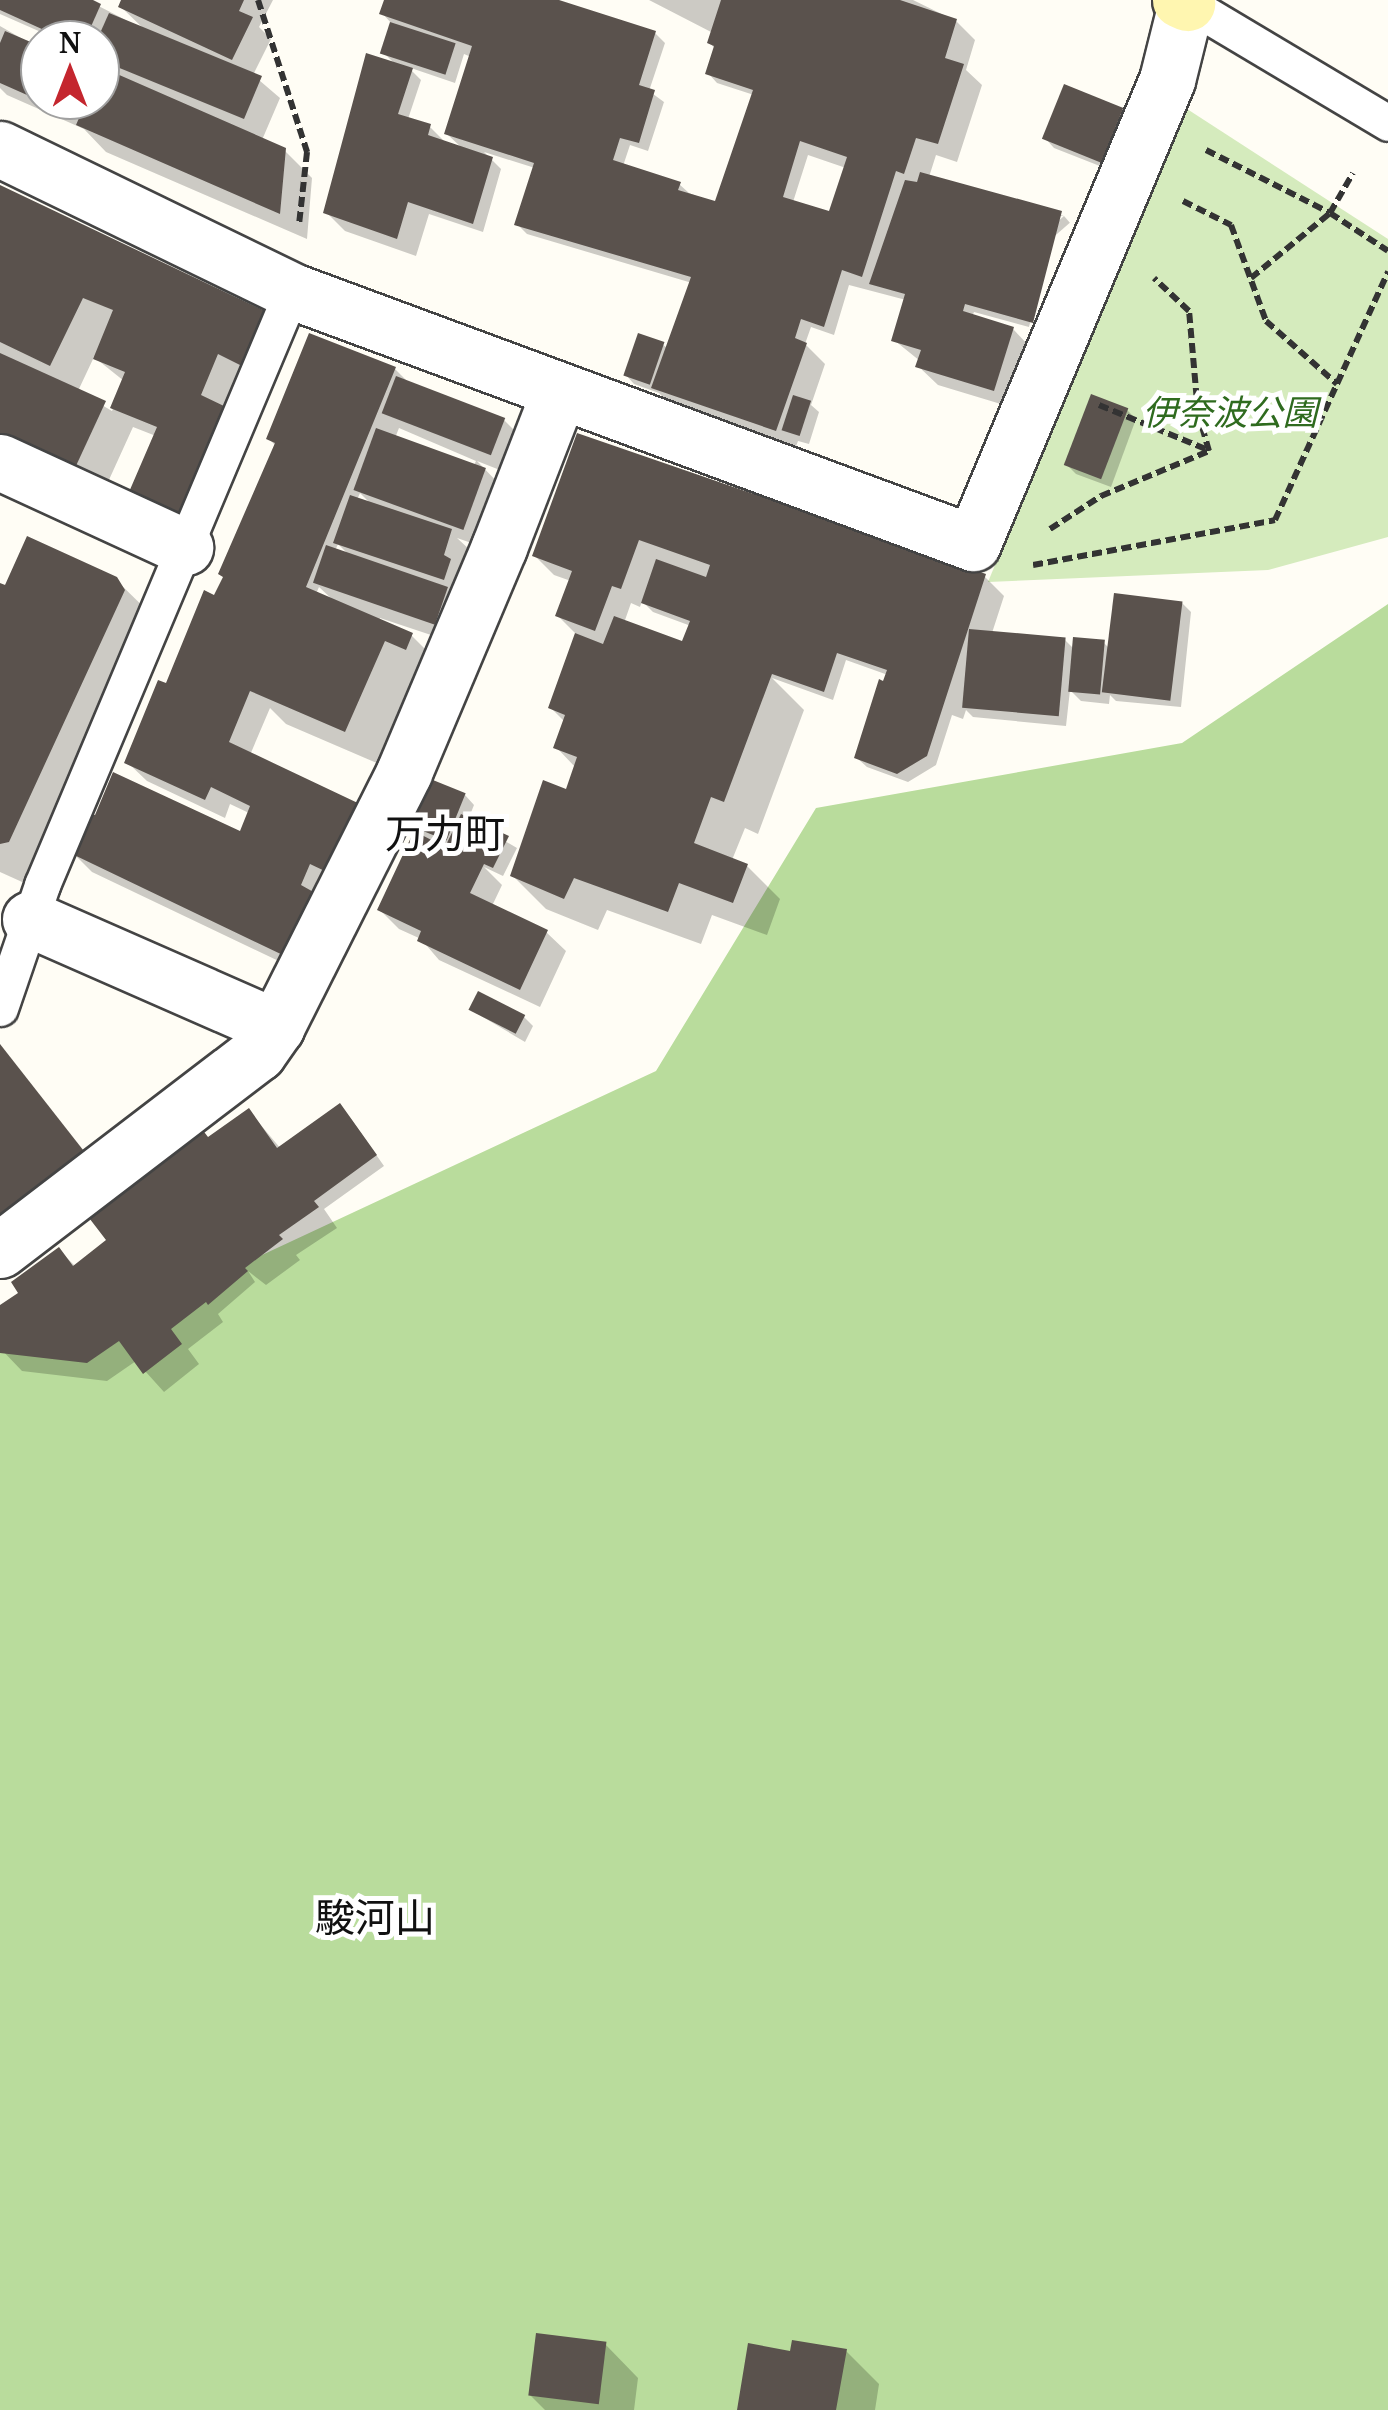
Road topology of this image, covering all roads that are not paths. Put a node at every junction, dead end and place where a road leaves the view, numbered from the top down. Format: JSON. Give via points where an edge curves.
{"nodes":[{"id":1,"x":1185,"y":1,"type":"edge"},
{"id":2,"x":1388,"y":123,"type":"edge"},
{"id":3,"x":0,"y":149,"type":"edge"},
{"id":4,"x":292,"y":291,"type":"junction"},
{"id":5,"x":559,"y":392,"type":"junction"},
{"id":6,"x":0,"y":462,"type":"edge"},
{"id":7,"x":185,"y":547,"type":"junction"},
{"id":8,"x":30,"y":919,"type":"junction"},
{"id":9,"x":0,"y":1008,"type":"edge"},
{"id":10,"x":276,"y":1027,"type":"junction"},
{"id":11,"x":0,"y":1250,"type":"edge"}],
"edges":[{"from":1,"to":2,"type":"lane"},
{"from":1,"to":5,"type":"street","via":[[1167,80],[973,543]]},
{"from":3,"to":4,"type":"street"},
{"from":4,"to":5,"type":"street"},
{"from":4,"to":7,"type":"lane"},
{"from":5,"to":10,"type":"street","via":[[404,772]]},
{"from":6,"to":7,"type":"street"},
{"from":7,"to":8,"type":"lane"},
{"from":8,"to":9,"type":"lane"},
{"from":8,"to":10,"type":"street"},
{"from":10,"to":11,"type":"street","via":[[258,1053]]}]}
